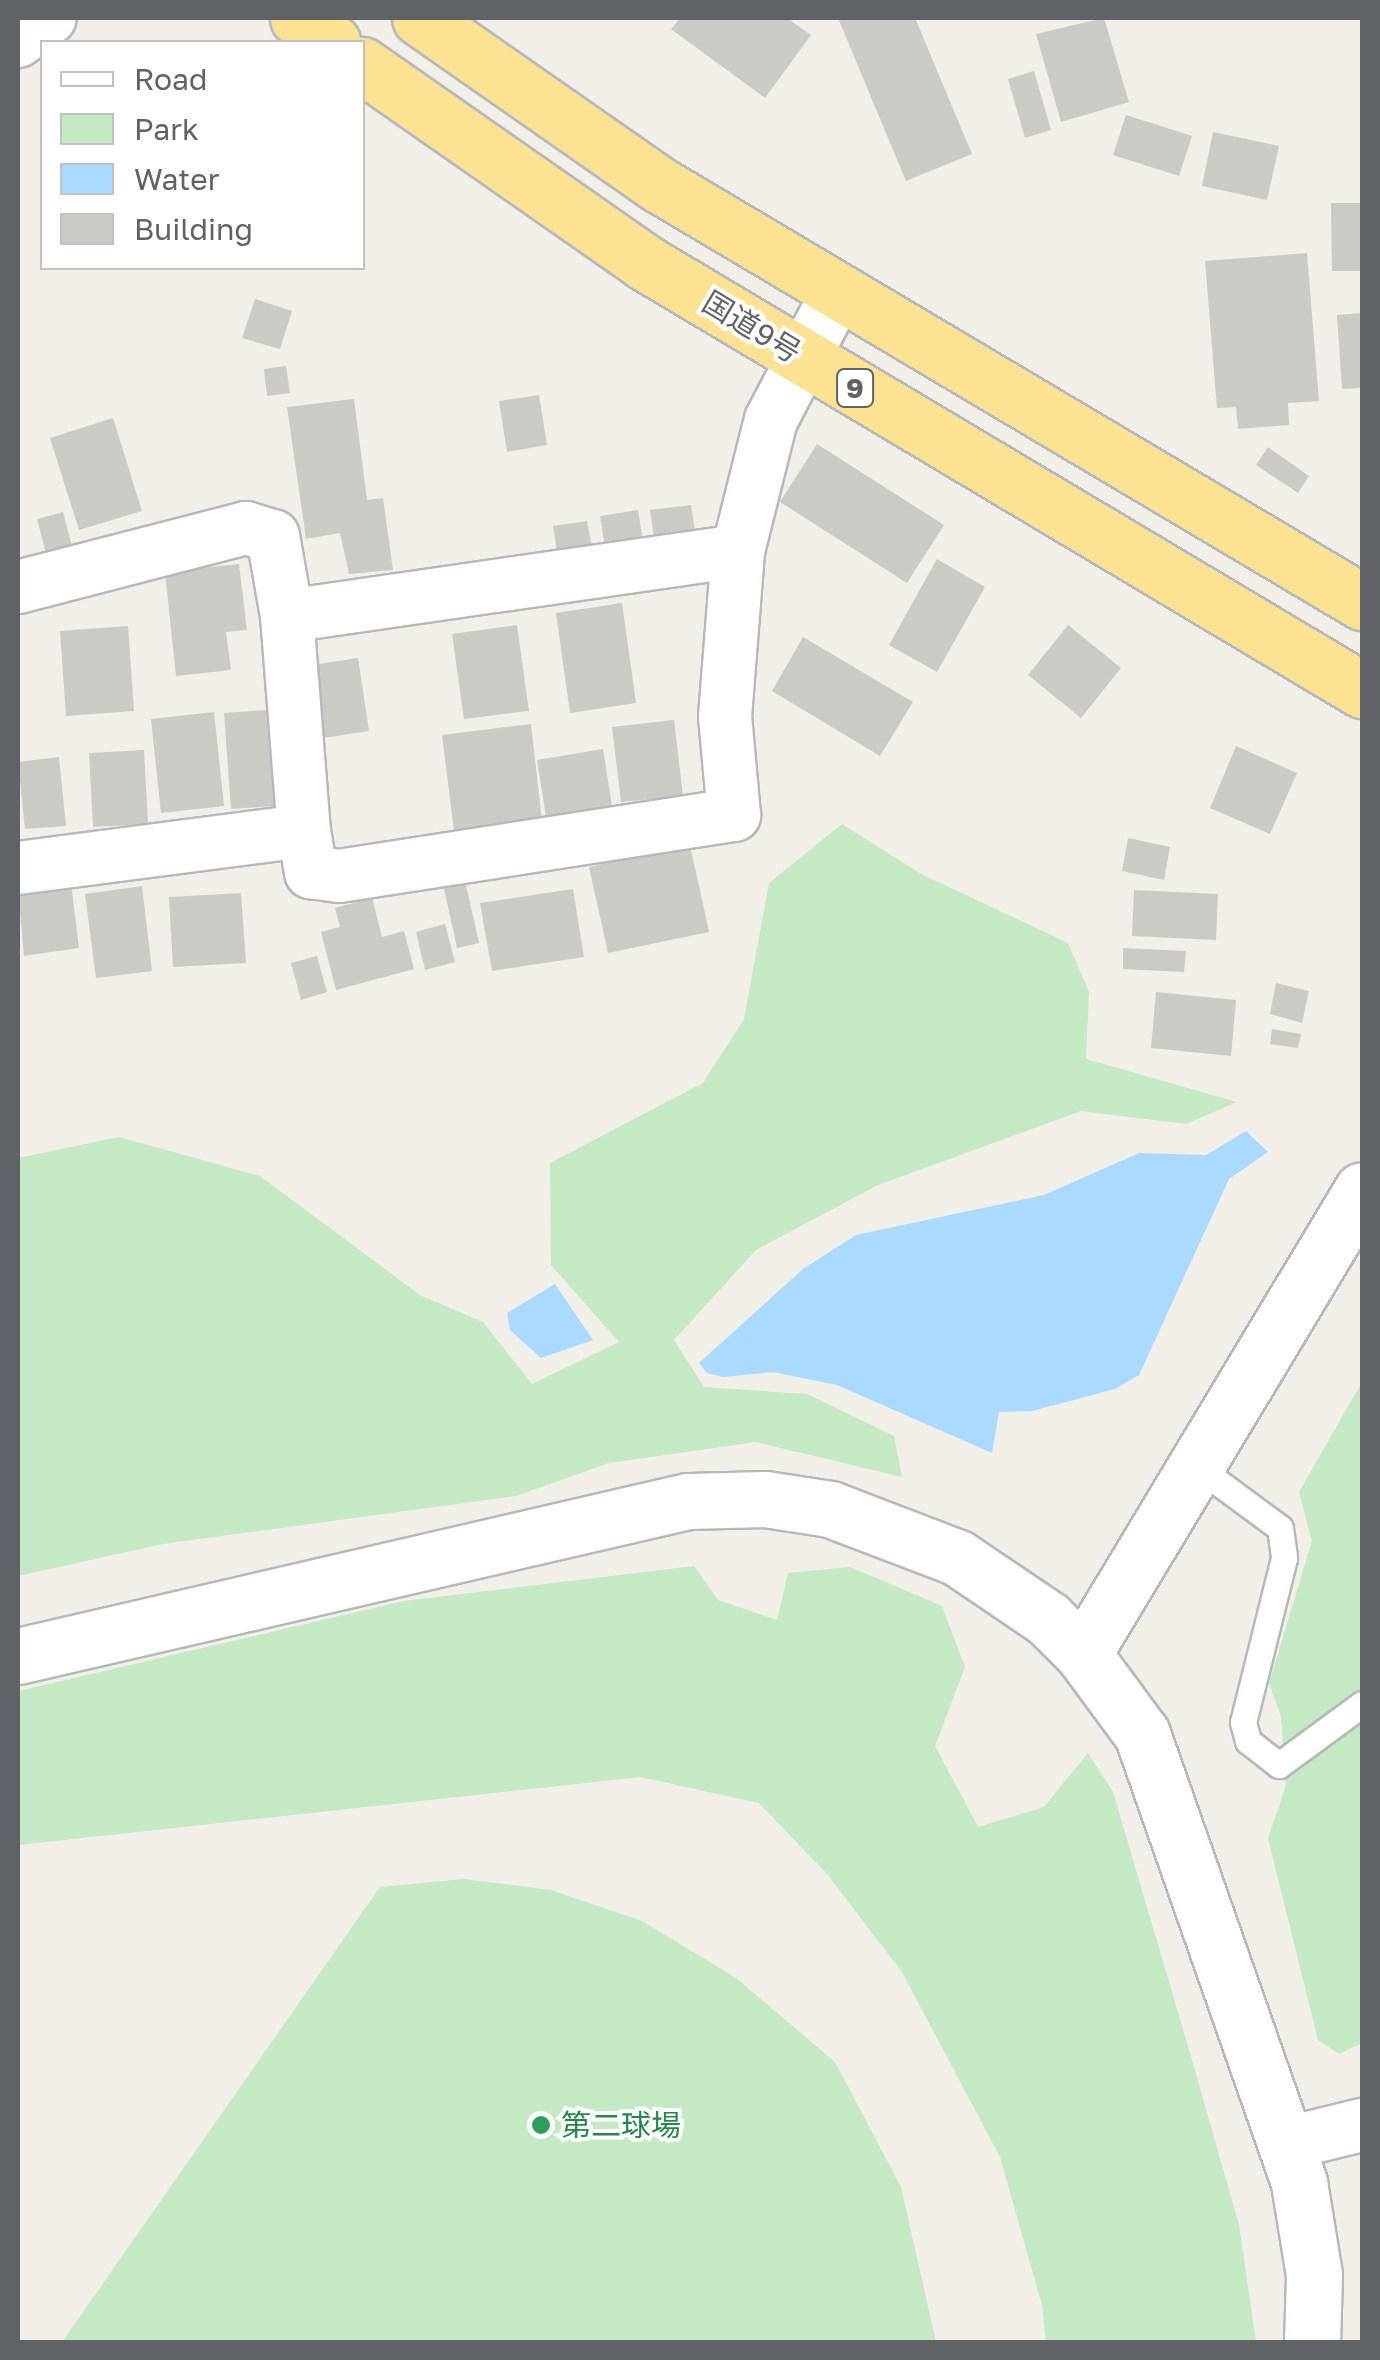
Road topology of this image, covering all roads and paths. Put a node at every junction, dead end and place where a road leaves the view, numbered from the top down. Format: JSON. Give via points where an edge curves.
{"nodes":[{"id":1,"x":50,"y":18,"type":"edge"},
{"id":2,"x":298,"y":18,"type":"edge"},
{"id":3,"x":420,"y":18,"type":"edge"},
{"id":4,"x":329,"y":40,"type":"edge"},
{"id":5,"x":18,"y":42,"type":"edge"},
{"id":6,"x":365,"y":67,"type":"edge"},
{"id":7,"x":838,"y":292,"type":"junction"},
{"id":8,"x":806,"y":359,"type":"junction"},
{"id":9,"x":738,"y":551,"type":"junction"},
{"id":10,"x":18,"y":587,"type":"edge"},
{"id":11,"x":1362,"y":602,"type":"edge"},
{"id":12,"x":287,"y":616,"type":"junction"},
{"id":13,"x":1362,"y":690,"type":"edge"},
{"id":14,"x":304,"y":831,"type":"junction"},
{"id":15,"x":18,"y":868,"type":"edge"},
{"id":16,"x":1362,"y":1190,"type":"edge"},
{"id":17,"x":1196,"y":1466,"type":"junction"},
{"id":18,"x":1083,"y":1654,"type":"junction"},
{"id":19,"x":18,"y":1656,"type":"edge"},
{"id":20,"x":1362,"y":1704,"type":"edge"},
{"id":21,"x":1362,"y":2124,"type":"edge"},
{"id":22,"x":1288,"y":2143,"type":"junction"},
{"id":23,"x":1312,"y":2342,"type":"edge"}],
"edges":[{"from":1,"to":5,"type":"street"},
{"from":2,"to":4,"type":"highway"},
{"from":3,"to":7,"type":"highway","number":"9","via":[[658,184]]},
{"from":6,"to":8,"type":"highway","name":"国道9号","number":"9","via":[[644,262]]},
{"from":7,"to":8,"type":"street"},
{"from":7,"to":11,"type":"highway","number":"9"},
{"from":8,"to":9,"type":"street","via":[[771,420]]},
{"from":8,"to":13,"type":"highway","name":"国道9号","number":"9"},
{"from":9,"to":12,"type":"street"},
{"from":9,"to":14,"type":"street","via":[[725,717],[734,815],[339,876],[312,872]]},
{"from":10,"to":12,"type":"street","via":[[246,528],[273,536]]},
{"from":12,"to":14,"type":"street"},
{"from":14,"to":15,"type":"street"},
{"from":16,"to":17,"type":"street"},
{"from":17,"to":18,"type":"street"},
{"from":17,"to":20,"type":"lane","via":[[1280,1528],[1284,1558],[1243,1722],[1248,1741],[1280,1766]]},
{"from":18,"to":19,"type":"street","via":[[1048,1619],[958,1558],[830,1509],[766,1499],[688,1501],[606,1516]]},
{"from":18,"to":22,"type":"street","via":[[1142,1734],[1162,1779]]},
{"from":21,"to":22,"type":"street"},
{"from":22,"to":23,"type":"street","via":[[1314,2276]]}]}
